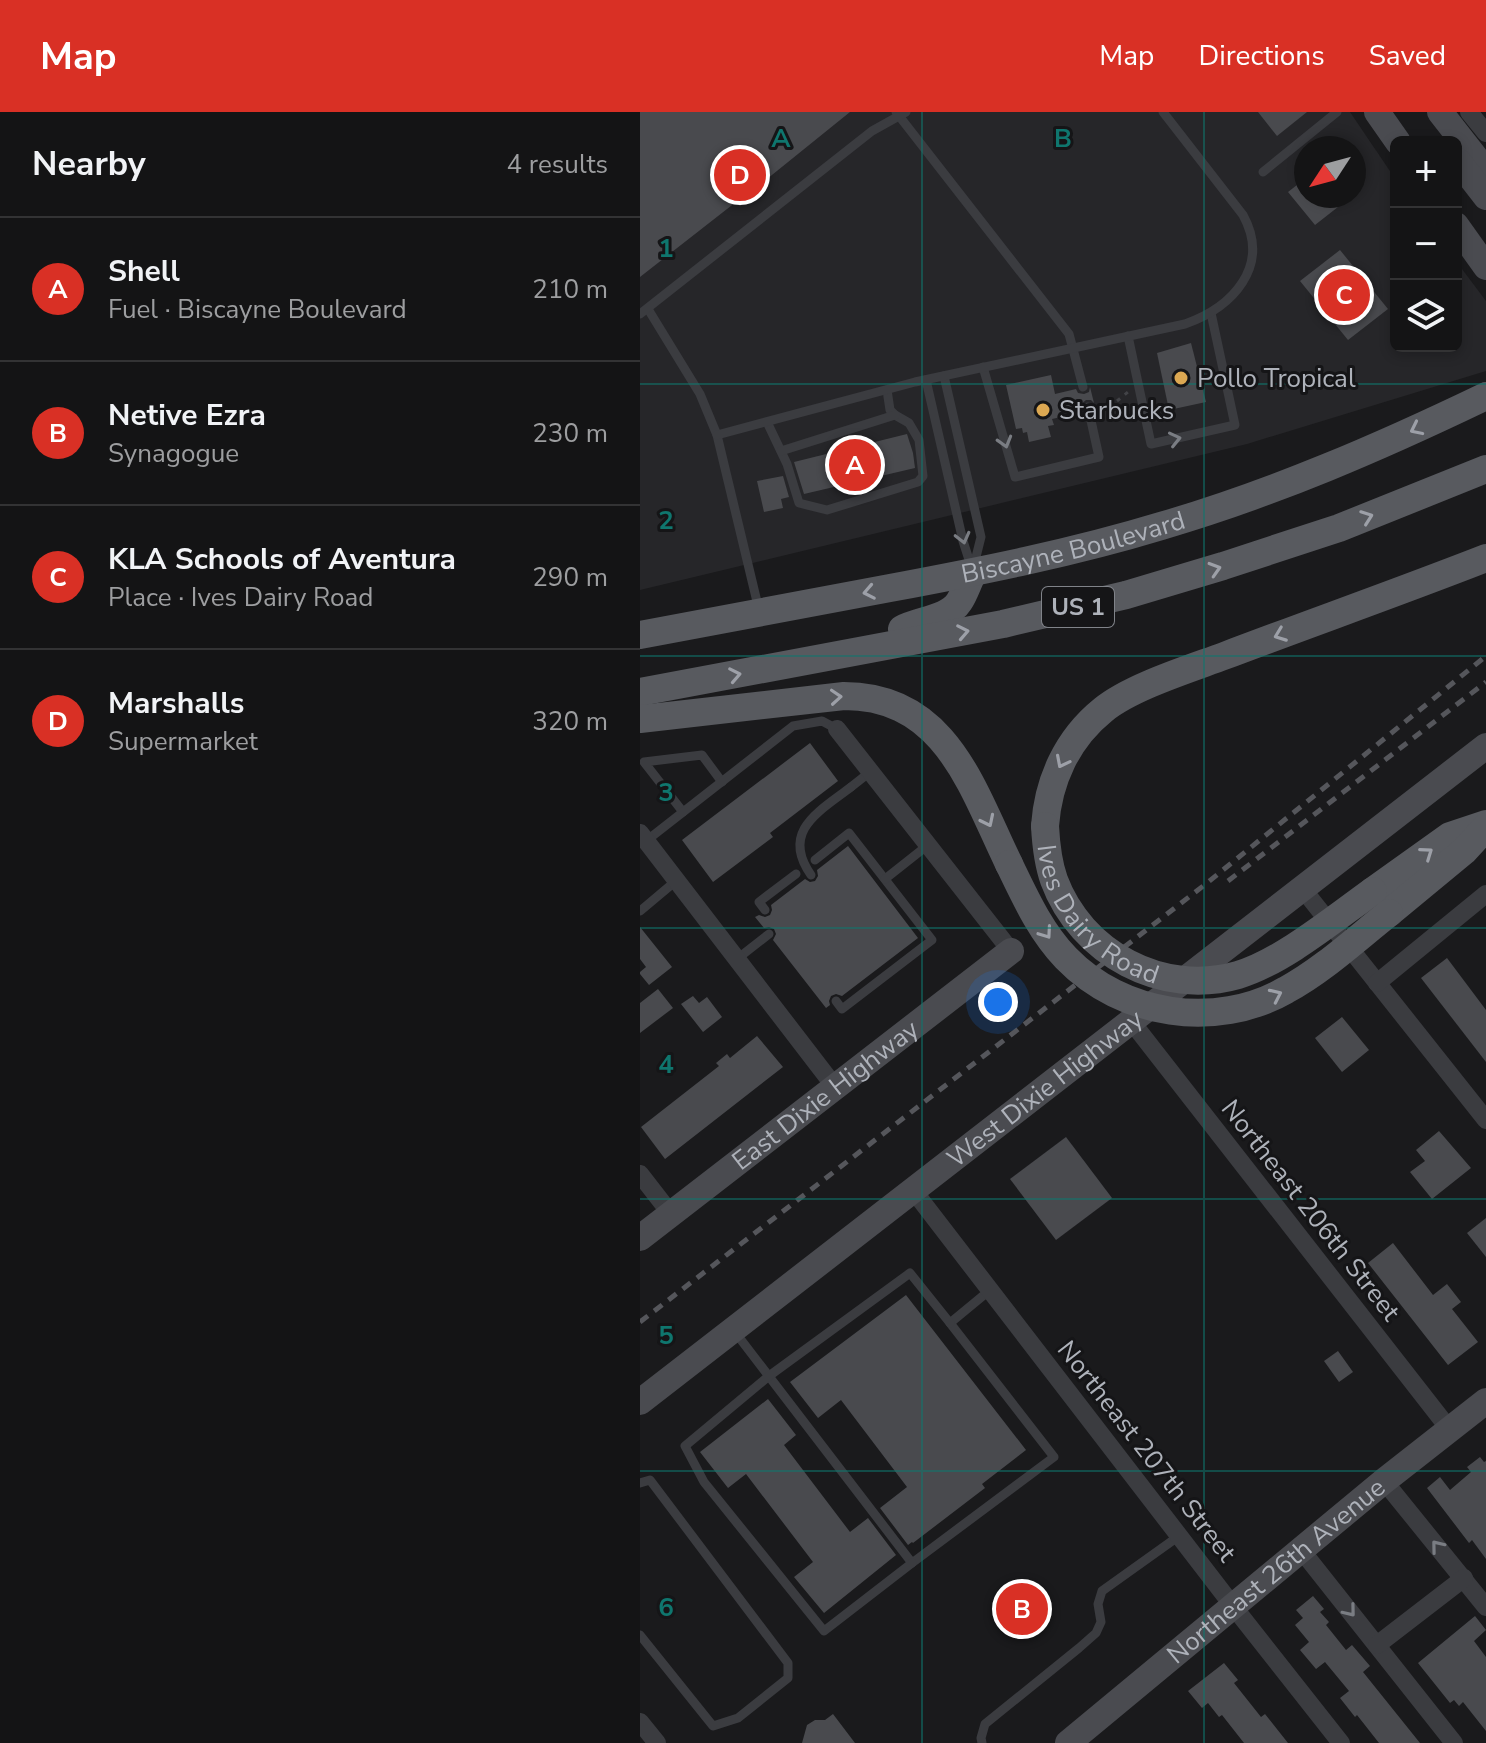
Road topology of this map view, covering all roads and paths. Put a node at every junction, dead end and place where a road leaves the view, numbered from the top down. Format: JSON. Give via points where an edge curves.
{"nodes":[{"id":1,"x":1163,"y":112,"type":"edge"},
{"id":2,"x":1337,"y":112,"type":"edge"},
{"id":3,"x":1377,"y":112,"type":"edge"},
{"id":4,"x":1420,"y":112,"type":"edge"},
{"id":5,"x":1440,"y":112,"type":"edge"},
{"id":6,"x":1469,"y":112,"type":"edge"},
{"id":7,"x":900,"y":113,"type":"edge"},
{"id":8,"x":1486,"y":133,"type":"edge"},
{"id":9,"x":1394,"y":136,"type":"edge"},
{"id":10,"x":1438,"y":136,"type":"edge"},
{"id":11,"x":1462,"y":167,"type":"edge"},
{"id":12,"x":1486,"y":171,"type":"edge"},
{"id":13,"x":1263,"y":172,"type":"dead end"},
{"id":14,"x":1486,"y":197,"type":"edge"},
{"id":15,"x":1462,"y":233,"type":"edge"},
{"id":16,"x":1486,"y":267,"type":"edge"},
{"id":17,"x":644,"y":312,"type":"edge"},
{"id":18,"x":1211,"y":313,"type":"junction"},
{"id":19,"x":1128,"y":336,"type":"junction"},
{"id":20,"x":1073,"y":348,"type":"junction"},
{"id":21,"x":983,"y":367,"type":"junction"},
{"id":22,"x":944,"y":376,"type":"junction"},
{"id":23,"x":926,"y":380,"type":"junction"},
{"id":24,"x":1083,"y":387,"type":"dead end"},
{"id":25,"x":887,"y":390,"type":"junction"},
{"id":26,"x":1128,"y":392,"type":"dead end"},
{"id":27,"x":1486,"y":396,"type":"edge"},
{"id":28,"x":1117,"y":401,"type":"dead end"},
{"id":29,"x":1088,"y":407,"type":"dead end"},
{"id":30,"x":895,"y":415,"type":"junction"},
{"id":31,"x":767,"y":422,"type":"junction"},
{"id":32,"x":717,"y":435,"type":"junction"},
{"id":33,"x":781,"y":451,"type":"junction"},
{"id":34,"x":1486,"y":469,"type":"edge"},
{"id":35,"x":1486,"y":558,"type":"edge"},
{"id":36,"x":973,"y":573,"type":"junction"},
{"id":37,"x":760,"y":613,"type":"junction"},
{"id":38,"x":640,"y":635,"type":"edge"},
{"id":39,"x":859,"y":652,"type":"junction"},
{"id":40,"x":640,"y":692,"type":"edge"},
{"id":41,"x":640,"y":719,"type":"edge"},
{"id":42,"x":837,"y":729,"type":"joint"},
{"id":43,"x":1486,"y":746,"type":"edge"},
{"id":44,"x":870,"y":772,"type":"junction"},
{"id":45,"x":722,"y":782,"type":"junction"},
{"id":46,"x":683,"y":812,"type":"junction"},
{"id":47,"x":1486,"y":826,"type":"edge"},
{"id":48,"x":642,"y":839,"type":"edge"},
{"id":49,"x":928,"y":845,"type":"junction"},
{"id":50,"x":815,"y":860,"type":"dead end"},
{"id":51,"x":796,"y":874,"type":"dead end"},
{"id":52,"x":811,"y":875,"type":"dead end"},
{"id":53,"x":885,"y":879,"type":"junction"},
{"id":54,"x":677,"y":880,"type":"junction"},
{"id":55,"x":1302,"y":888,"type":"junction"},
{"id":56,"x":1486,"y":894,"type":"edge"},
{"id":57,"x":1381,"y":902,"type":"junction"},
{"id":58,"x":765,"y":910,"type":"dead end"},
{"id":59,"x":640,"y":911,"type":"edge"},
{"id":60,"x":769,"y":934,"type":"dead end"},
{"id":61,"x":1011,"y":951,"type":"joint"},
{"id":62,"x":737,"y":959,"type":"junction"},
{"id":63,"x":1377,"y":983,"type":"junction"},
{"id":64,"x":836,"y":1001,"type":"dead end"},
{"id":65,"x":1131,"y":1021,"type":"junction"},
{"id":66,"x":835,"y":1087,"type":"junction"},
{"id":67,"x":1486,"y":1120,"type":"edge"},
{"id":68,"x":640,"y":1174,"type":"edge"},
{"id":69,"x":913,"y":1190,"type":"junction"},
{"id":70,"x":671,"y":1214,"type":"junction"},
{"id":71,"x":640,"y":1238,"type":"edge"},
{"id":72,"x":990,"y":1290,"type":"junction"},
{"id":73,"x":950,"y":1323,"type":"junction"},
{"id":74,"x":733,"y":1329,"type":"junction"},
{"id":75,"x":769,"y":1376,"type":"junction"},
{"id":76,"x":1486,"y":1401,"type":"edge"},
{"id":77,"x":640,"y":1402,"type":"edge"},
{"id":78,"x":1450,"y":1430,"type":"junction"},
{"id":79,"x":1384,"y":1481,"type":"junction"},
{"id":80,"x":640,"y":1483,"type":"edge"},
{"id":81,"x":1179,"y":1536,"type":"junction"},
{"id":82,"x":1302,"y":1551,"type":"junction"},
{"id":83,"x":912,"y":1563,"type":"junction"},
{"id":84,"x":1464,"y":1578,"type":"junction"},
{"id":85,"x":1233,"y":1606,"type":"junction"},
{"id":86,"x":1486,"y":1607,"type":"edge"},
{"id":87,"x":640,"y":1635,"type":"edge"},
{"id":88,"x":1377,"y":1645,"type":"junction"},
{"id":89,"x":640,"y":1722,"type":"edge"},
{"id":90,"x":657,"y":1743,"type":"edge"},
{"id":91,"x":982,"y":1743,"type":"edge"},
{"id":92,"x":1068,"y":1743,"type":"edge"},
{"id":93,"x":1341,"y":1743,"type":"edge"},
{"id":94,"x":1454,"y":1743,"type":"edge"}],
"edges":[{"from":1,"to":18,"type":"lane","via":[[1243,215],[1254,241],[1248,273]]},
{"from":2,"to":13,"type":"lane"},
{"from":3,"to":9,"type":"street"},
{"from":4,"to":10,"type":"street"},
{"from":5,"to":12,"type":"street"},
{"from":6,"to":8,"type":"street"},
{"from":7,"to":17,"type":"lane"},
{"from":7,"to":20,"type":"lane","via":[[1069,334]]},
{"from":11,"to":14,"type":"street"},
{"from":15,"to":16,"type":"street"},
{"from":17,"to":32,"type":"lane","via":[[700,394]]},
{"from":18,"to":19,"type":"lane"},
{"from":19,"to":18,"type":"lane","one_way":true,"via":[[1151,444],[1235,425]]},
{"from":19,"to":20,"type":"lane"},
{"from":20,"to":21,"type":"lane"},
{"from":20,"to":24,"type":"lane"},
{"from":21,"to":22,"type":"lane"},
{"from":21,"to":29,"type":"lane","one_way":true,"via":[[1015,477],[1099,457]]},
{"from":22,"to":23,"type":"lane"},
{"from":22,"to":36,"type":"lane","via":[[981,537]]},
{"from":23,"to":25,"type":"lane"},
{"from":23,"to":36,"type":"lane","one_way":true},
{"from":25,"to":30,"type":"lane"},
{"from":25,"to":31,"type":"lane"},
{"from":26,"to":28,"type":"path"},
{"from":27,"to":36,"type":"main road","name":"Biscayne Boulevard","number":"US 1","one_way":true,"via":[[1346,460],[1223,507]]},
{"from":30,"to":33,"type":"lane"},
{"from":30,"to":33,"type":"lane","via":[[909,423],[919,440],[923,476],[907,486],[827,510],[804,505]]},
{"from":31,"to":32,"type":"lane"},
{"from":31,"to":33,"type":"lane"},
{"from":32,"to":37,"type":"lane"},
{"from":39,"to":34,"type":"main road","number":"US 1","one_way":true,"via":[[1031,618],[1171,582],[1339,528]]},
{"from":35,"to":57,"type":"main road","name":"Ives Dairy Road","one_way":true,"bridge":true,"via":[[1127,695],[1079,734],[1051,790],[1047,851],[1065,904],[1081,927],[1115,957],[1141,970],[1182,980],[1239,975]]},
{"from":36,"to":37,"type":"main road","name":"Biscayne Boulevard","number":"US 1","one_way":true},
{"from":36,"to":39,"type":"main road","via":[[954,607]]},
{"from":37,"to":38,"type":"main road","name":"Biscayne Boulevard","number":"US 1"},
{"from":40,"to":39,"type":"main road","number":"US 1","one_way":true},
{"from":41,"to":57,"type":"main road","one_way":true,"bridge":true,"via":[[858,696],[884,701],[925,722],[963,770],[1050,940],[1084,974],[1138,1003],[1173,1011],[1222,1011],[1269,999],[1311,974]]},
{"from":42,"to":44,"type":"street"},
{"from":42,"to":45,"type":"lane","via":[[822,721],[793,726]]},
{"from":43,"to":55,"type":"street","name":"West Dixie Highway"},
{"from":44,"to":49,"type":"street"},
{"from":44,"to":52,"type":"lane","bridge":true,"via":[[809,821],[799,843],[801,861]]},
{"from":45,"to":46,"type":"lane"},
{"from":45,"to":46,"type":"lane","via":[[702,755],[644,762]]},
{"from":46,"to":48,"type":"lane"},
{"from":57,"to":47,"type":"main road","one_way":true,"via":[[1464,851]]},
{"from":48,"to":54,"type":"street"},
{"from":49,"to":53,"type":"lane"},
{"from":49,"to":61,"type":"street"},
{"from":50,"to":53,"type":"lane","via":[[849,833]]},
{"from":51,"to":58,"type":"lane","via":[[759,902]]},
{"from":53,"to":64,"type":"lane","via":[[932,940],[842,1009]]},
{"from":54,"to":59,"type":"lane"},
{"from":54,"to":62,"type":"street"},
{"from":55,"to":63,"type":"street"},
{"from":55,"to":65,"type":"street","name":"West Dixie Highway"},
{"from":56,"to":63,"type":"street"},
{"from":60,"to":62,"type":"lane"},
{"from":61,"to":66,"type":"street","name":"East Dixie Highway"},
{"from":62,"to":66,"type":"street"},
{"from":63,"to":67,"type":"street"},
{"from":65,"to":69,"type":"street","name":"West Dixie Highway"},
{"from":65,"to":78,"type":"street","name":"Northeast 206th Street"},
{"from":66,"to":70,"type":"street","name":"East Dixie Highway"},
{"from":68,"to":70,"type":"street"},
{"from":69,"to":72,"type":"street","name":"Northeast 207th Street"},
{"from":69,"to":74,"type":"street","name":"West Dixie Highway"},
{"from":70,"to":71,"type":"street","name":"East Dixie Highway"},
{"from":72,"to":73,"type":"lane"},
{"from":72,"to":81,"type":"street","name":"Northeast 207th Street"},
{"from":73,"to":75,"type":"lane","via":[[910,1273]]},
{"from":73,"to":83,"type":"lane","via":[[1054,1457]]},
{"from":74,"to":75,"type":"lane"},
{"from":74,"to":77,"type":"street","name":"West Dixie Highway"},
{"from":75,"to":83,"type":"lane"},
{"from":75,"to":83,"type":"lane","via":[[685,1446],[704,1482],[824,1631]]},
{"from":76,"to":78,"type":"street","name":"Northeast 26th Avenue"},
{"from":78,"to":79,"type":"street","name":"Northeast 26th Avenue"},
{"from":79,"to":82,"type":"street","name":"Northeast 26th Avenue"},
{"from":84,"to":79,"type":"street","one_way":true},
{"from":80,"to":87,"type":"lane","via":[[650,1480],[788,1663],[788,1678],[738,1718],[713,1726]]},
{"from":81,"to":85,"type":"street","name":"Northeast 207th Street"},
{"from":81,"to":91,"type":"lane","via":[[1102,1591],[1096,1633],[985,1724]]},
{"from":82,"to":85,"type":"street","name":"Northeast 26th Avenue"},
{"from":82,"to":88,"type":"street","one_way":true},
{"from":84,"to":86,"type":"street"},
{"from":84,"to":88,"type":"street"},
{"from":85,"to":92,"type":"street","name":"Northeast 26th Avenue"},
{"from":85,"to":93,"type":"street","name":"Northeast 207th Street"},
{"from":88,"to":94,"type":"street"},
{"from":89,"to":90,"type":"street"}]}
